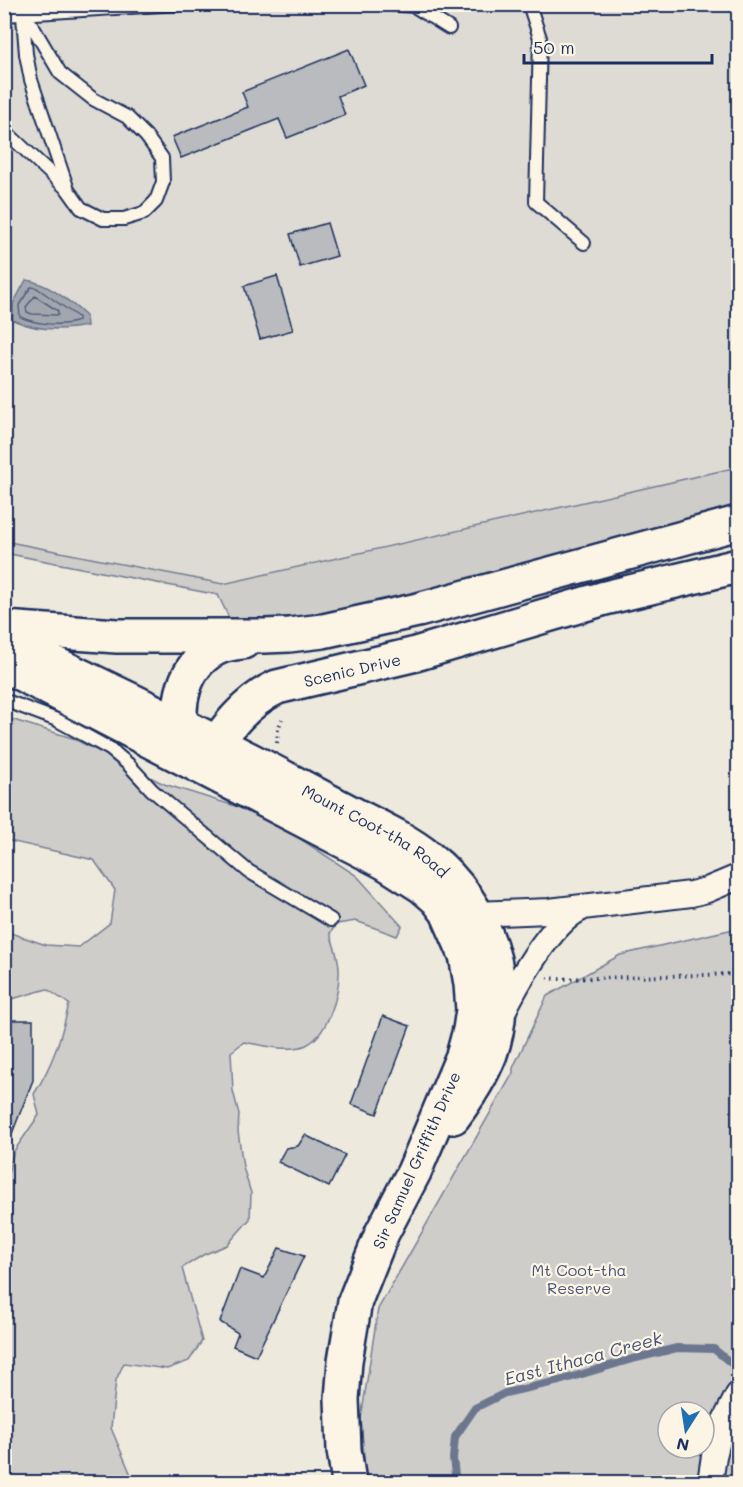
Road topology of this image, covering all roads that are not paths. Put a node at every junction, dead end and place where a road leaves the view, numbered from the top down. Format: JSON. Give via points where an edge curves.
{"nodes":[{"id":1,"x":178,"y":4,"type":"edge"},
{"id":2,"x":389,"y":4,"type":"edge"},
{"id":3,"x":529,"y":4,"type":"edge"},
{"id":4,"x":23,"y":8,"type":"edge"},
{"id":5,"x":4,"y":15,"type":"edge"},
{"id":6,"x":449,"y":28,"type":"dead end"},
{"id":7,"x":4,"y":130,"type":"edge"},
{"id":8,"x":68,"y":190,"type":"junction"},
{"id":9,"x":584,"y":243,"type":"dead end"},
{"id":10,"x":738,"y":524,"type":"edge"},
{"id":11,"x":738,"y":566,"type":"edge"},
{"id":12,"x":4,"y":628,"type":"edge"},
{"id":13,"x":289,"y":635,"type":"junction"},
{"id":14,"x":4,"y":640,"type":"edge"},
{"id":15,"x":4,"y":665,"type":"edge"},
{"id":16,"x":4,"y":700,"type":"edge"},
{"id":17,"x":180,"y":724,"type":"junction"},
{"id":18,"x":208,"y":755,"type":"junction"},
{"id":19,"x":738,"y":877,"type":"edge"},
{"id":20,"x":590,"y":906,"type":"junction"},
{"id":21,"x":444,"y":907,"type":"junction"},
{"id":22,"x":476,"y":914,"type":"junction"},
{"id":23,"x":331,"y":920,"type":"dead end"},
{"id":24,"x":496,"y":1026,"type":"junction"},
{"id":25,"x":414,"y":1172,"type":"junction"},
{"id":26,"x":738,"y":1395,"type":"edge"},
{"id":27,"x":349,"y":1482,"type":"edge"},
{"id":28,"x":710,"y":1482,"type":"edge"}],
"edges":[{"from":1,"to":4,"type":"lane"},
{"from":2,"to":6,"type":"lane","via":[[414,6]]},
{"from":3,"to":9,"type":"lane","via":[[540,38],[536,202]]},
{"from":4,"to":5,"type":"lane"},
{"from":4,"to":8,"type":"lane","via":[[31,80]]},
{"from":4,"to":8,"type":"lane","via":[[60,73],[93,99],[127,117],[162,158],[163,182],[156,201],[144,213],[124,219],[103,219],[81,208]]},
{"from":7,"to":8,"type":"lane"},
{"from":10,"to":13,"type":"main road","via":[[418,610]]},
{"from":11,"to":18,"type":"main road","name":"Scenic Drive","via":[[621,594],[412,655],[278,687],[250,703]]},
{"from":12,"to":13,"type":"main road","via":[[117,636]]},
{"from":13,"to":17,"type":"main road","via":[[221,646],[209,653],[184,687]]},
{"from":14,"to":17,"type":"main road"},
{"from":15,"to":18,"type":"main road","name":"Mount Coot-tha Road"},
{"from":16,"to":23,"type":"lane","via":[[57,720],[110,749],[218,848],[248,871]]},
{"from":17,"to":18,"type":"main road","via":[[186,741]]},
{"from":18,"to":21,"type":"main road","name":"Sir Samuel Griffith Drive","via":[[386,862],[422,886]]},
{"from":18,"to":22,"type":"main road","name":"Mount Coot-tha Road","via":[[374,825],[415,848],[448,875]]},
{"from":19,"to":20,"type":"street","via":[[691,894]]},
{"from":20,"to":22,"type":"street"},
{"from":20,"to":24,"type":"street","via":[[572,914],[550,936]]},
{"from":21,"to":22,"type":"main road"},
{"from":21,"to":25,"type":"main road","name":"Sir Samuel Griffith Drive","via":[[469,968],[472,1021],[463,1056]]},
{"from":22,"to":24,"type":"main road","name":"Mount Coot-tha Road","via":[[496,969]]},
{"from":24,"to":25,"type":"main road","name":"Mount Coot-tha Road","via":[[489,1055],[475,1085]]},
{"from":25,"to":27,"type":"main road","name":"Sir Samuel Griffith Drive","via":[[382,1233],[356,1301],[342,1399]]},
{"from":26,"to":28,"type":"street","via":[[722,1428]]}]}
